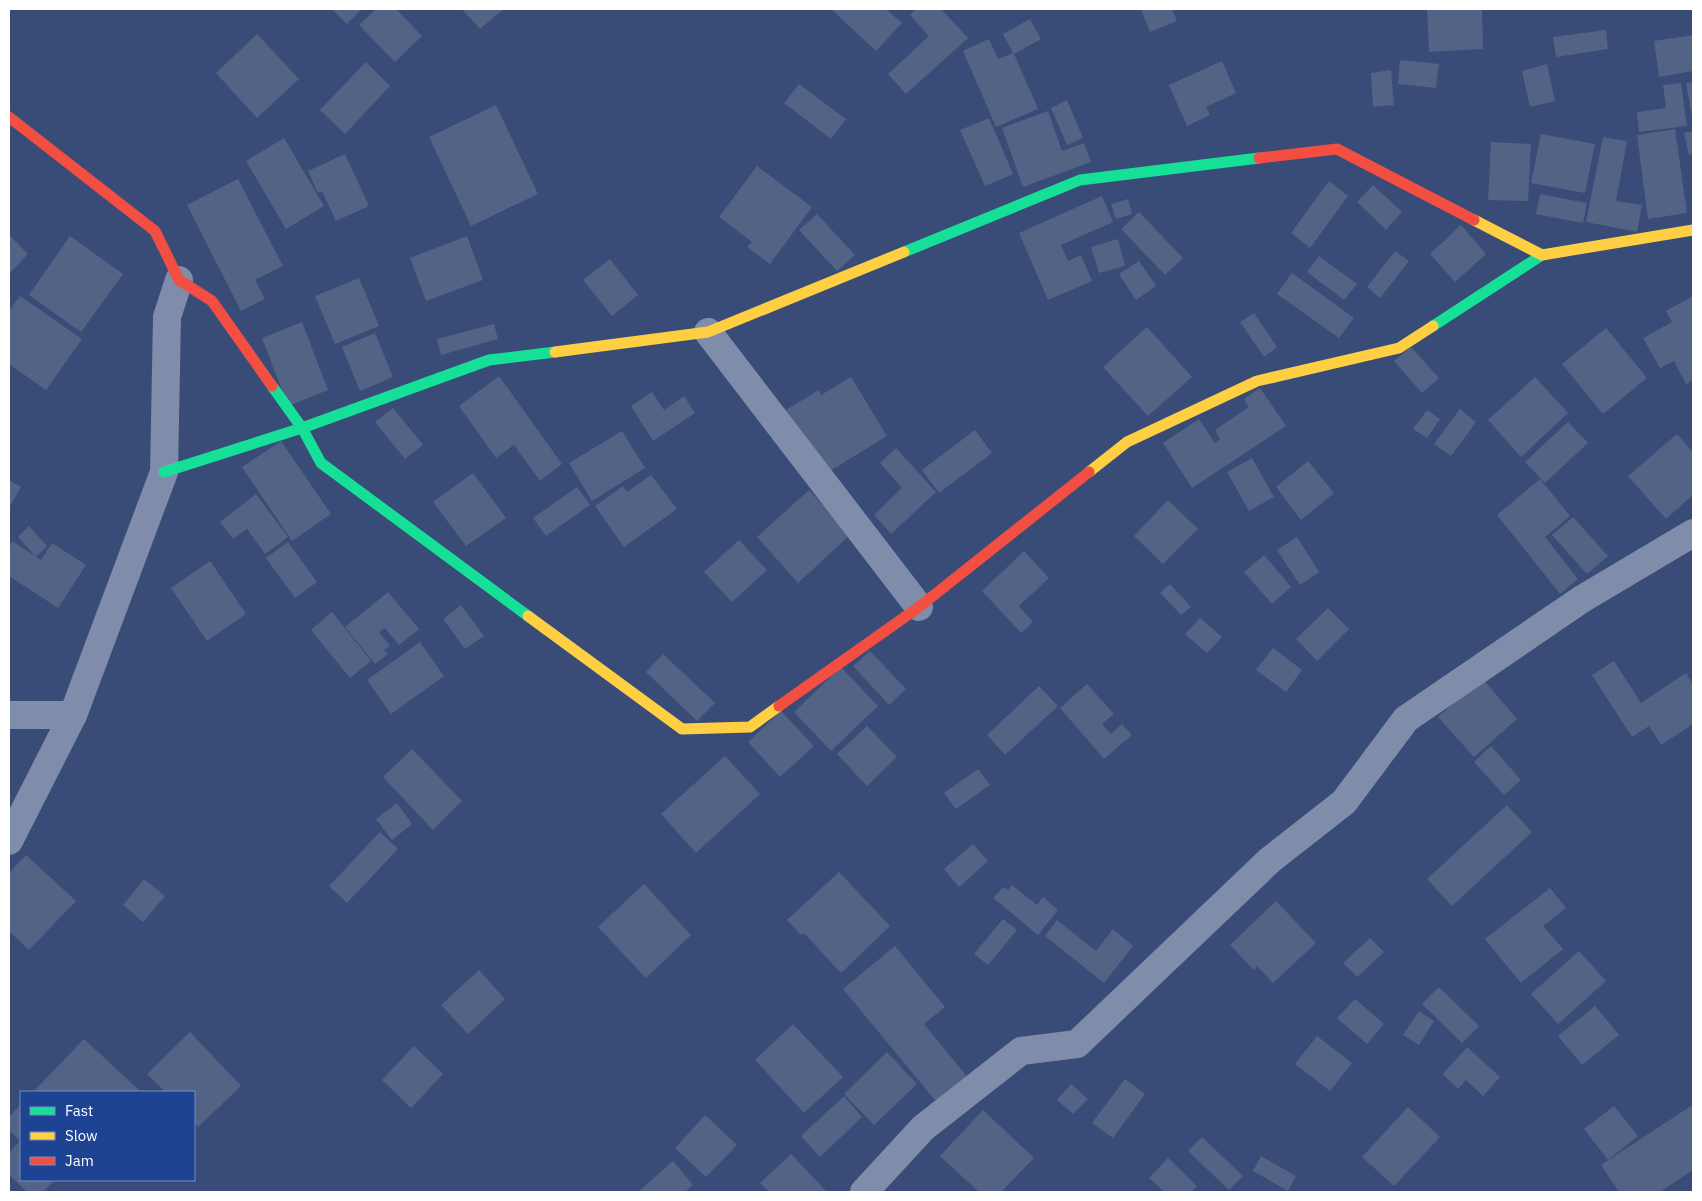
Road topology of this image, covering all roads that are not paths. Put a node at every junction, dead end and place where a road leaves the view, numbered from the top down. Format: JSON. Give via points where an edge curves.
{"nodes":[{"id":1,"x":9,"y":117,"type":"edge"},
{"id":2,"x":1693,"y":230,"type":"edge"},
{"id":3,"x":1542,"y":255,"type":"junction"},
{"id":4,"x":179,"y":280,"type":"junction"},
{"id":5,"x":708,"y":332,"type":"junction"},
{"id":6,"x":302,"y":428,"type":"junction"},
{"id":7,"x":164,"y":472,"type":"junction"},
{"id":8,"x":1693,"y":533,"type":"edge"},
{"id":9,"x":919,"y":607,"type":"junction"},
{"id":10,"x":9,"y":715,"type":"edge"},
{"id":11,"x":73,"y":715,"type":"junction"},
{"id":12,"x":9,"y":841,"type":"edge"},
{"id":13,"x":864,"y":1192,"type":"edge"}],
"edges":[{"from":1,"to":4,"type":"street","via":[[155,231]]},
{"from":2,"to":3,"type":"street"},
{"from":3,"to":5,"type":"street","via":[[1337,148],[1080,180]]},
{"from":3,"to":9,"type":"street","via":[[1400,348],[1257,381],[1127,442]]},
{"from":4,"to":6,"type":"street","via":[[212,301]]},
{"from":4,"to":7,"type":"street","via":[[167,317]]},
{"from":5,"to":6,"type":"street","via":[[489,360]]},
{"from":5,"to":9,"type":"street"},
{"from":6,"to":7,"type":"street"},
{"from":6,"to":9,"type":"street","via":[[321,463],[682,729],[750,727]]},
{"from":7,"to":11,"type":"street"},
{"from":8,"to":13,"type":"street","via":[[1582,599],[1406,719],[1344,802],[1270,860],[1077,1044],[1021,1051],[923,1128]]},
{"from":10,"to":11,"type":"street"},
{"from":11,"to":12,"type":"street"}]}
